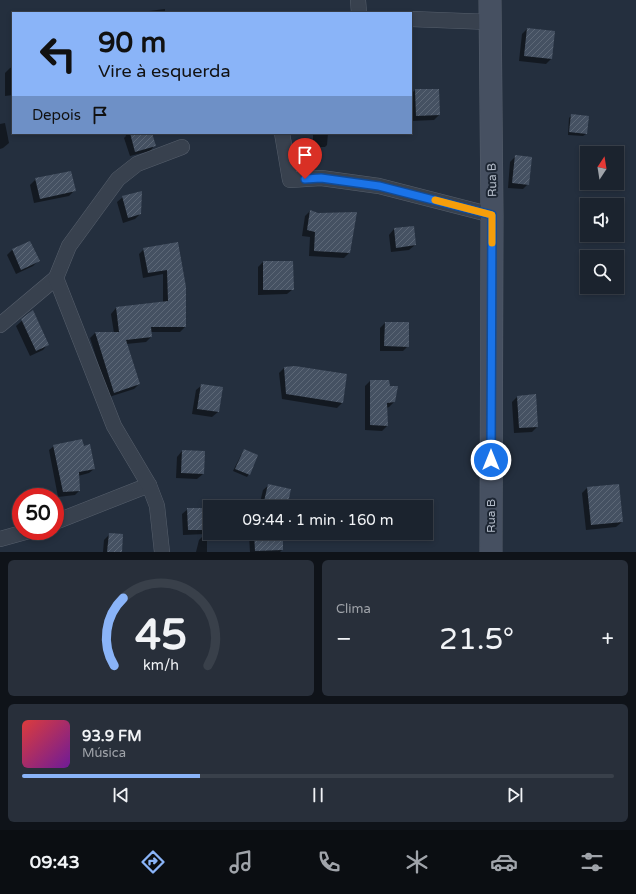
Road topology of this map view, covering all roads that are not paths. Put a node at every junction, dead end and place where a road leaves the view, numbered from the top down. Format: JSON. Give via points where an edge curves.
{"nodes":[{"id":1,"x":358,"y":0,"type":"edge"},
{"id":2,"x":490,"y":0,"type":"edge"},
{"id":3,"x":359,"y":12,"type":"edge"},
{"id":4,"x":412,"y":20,"type":"edge"},
{"id":5,"x":490,"y":22,"type":"junction"},
{"id":6,"x":282,"y":134,"type":"edge"},
{"id":7,"x":182,"y":147,"type":"dead end"},
{"id":8,"x":492,"y":215,"type":"junction"},
{"id":9,"x":56,"y":278,"type":"junction"},
{"id":10,"x":0,"y":325,"type":"edge"},
{"id":11,"x":149,"y":485,"type":"junction"},
{"id":12,"x":64,"y":518,"type":"edge"},
{"id":13,"x":12,"y":536,"type":"edge"},
{"id":14,"x":0,"y":539,"type":"edge"},
{"id":15,"x":162,"y":552,"type":"edge"},
{"id":16,"x":491,"y":552,"type":"edge"}],
"edges":[{"from":1,"to":3,"type":"street"},
{"from":2,"to":5,"type":"main road","name":"Rua B"},
{"from":4,"to":5,"type":"street"},
{"from":5,"to":8,"type":"main road","name":"Rua B"},
{"from":6,"to":8,"type":"street","via":[[290,180],[321,178],[379,186]]},
{"from":7,"to":9,"type":"street","via":[[137,164],[118,179],[69,246]]},
{"from":8,"to":16,"type":"main road","name":"Rua B"},
{"from":9,"to":10,"type":"street"},
{"from":9,"to":11,"type":"street","via":[[114,426]]},
{"from":11,"to":12,"type":"street"},
{"from":11,"to":15,"type":"street","via":[[157,506]]},
{"from":13,"to":14,"type":"street"}]}
